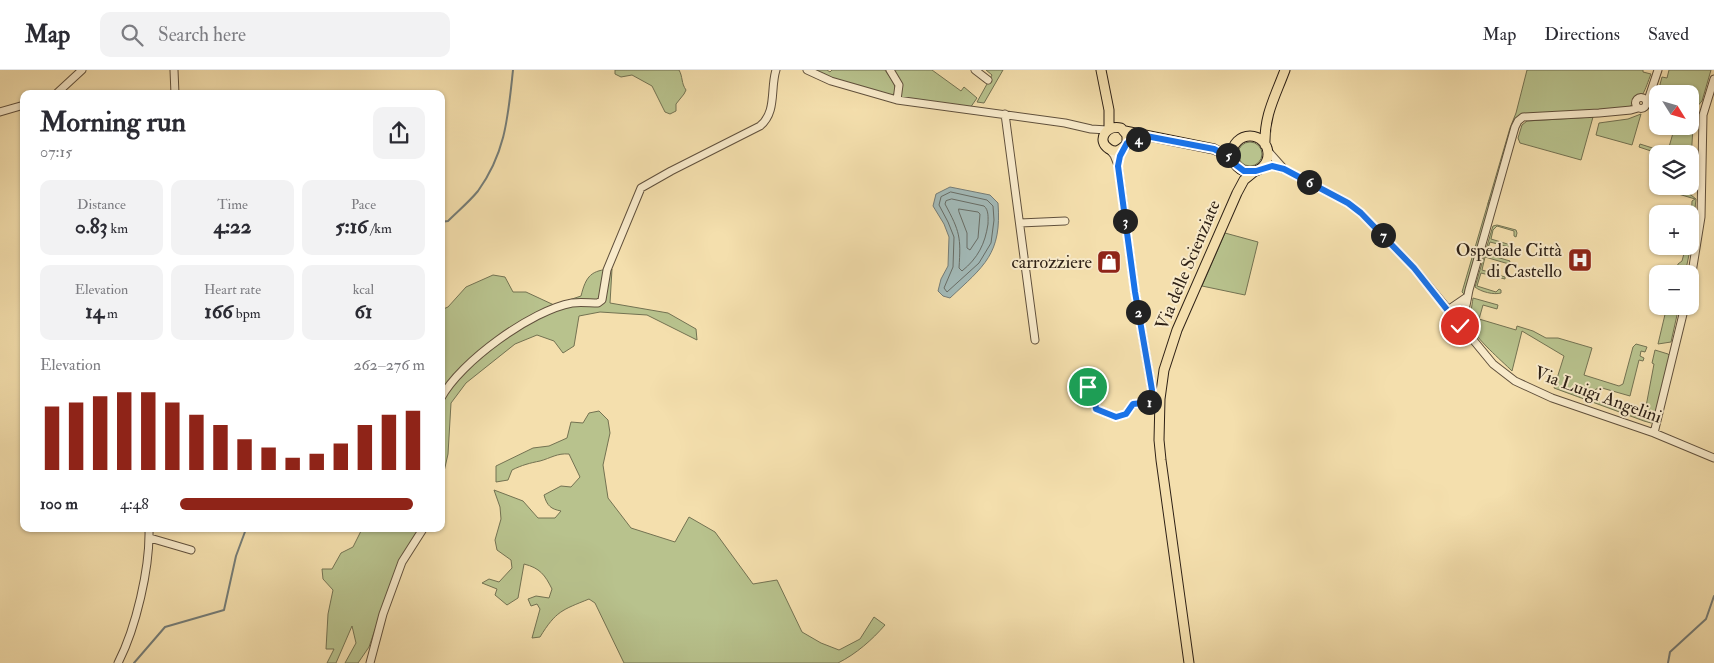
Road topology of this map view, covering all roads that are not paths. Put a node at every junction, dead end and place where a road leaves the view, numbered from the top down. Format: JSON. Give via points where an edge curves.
{"nodes":[{"id":1,"x":82,"y":70,"type":"edge"},
{"id":2,"x":174,"y":70,"type":"edge"},
{"id":3,"x":776,"y":70,"type":"edge"},
{"id":4,"x":808,"y":70,"type":"edge"},
{"id":5,"x":890,"y":70,"type":"edge"},
{"id":6,"x":975,"y":70,"type":"edge"},
{"id":7,"x":1101,"y":70,"type":"edge"},
{"id":8,"x":1285,"y":70,"type":"edge"},
{"id":9,"x":1658,"y":70,"type":"edge"},
{"id":10,"x":1714,"y":79,"type":"edge"},
{"id":11,"x":988,"y":80,"type":"dead end"},
{"id":12,"x":60,"y":90,"type":"edge"},
{"id":13,"x":175,"y":90,"type":"edge"},
{"id":14,"x":897,"y":100,"type":"junction"},
{"id":15,"x":20,"y":106,"type":"edge"},
{"id":16,"x":1109,"y":110,"type":"junction"},
{"id":17,"x":0,"y":112,"type":"edge"},
{"id":18,"x":1005,"y":114,"type":"junction"},
{"id":19,"x":1267,"y":118,"type":"junction"},
{"id":20,"x":1091,"y":129,"type":"junction"},
{"id":21,"x":1108,"y":129,"type":"junction"},
{"id":22,"x":1123,"y":129,"type":"junction"},
{"id":23,"x":1146,"y":136,"type":"junction"},
{"id":24,"x":1246,"y":137,"type":"junction"},
{"id":25,"x":1103,"y":139,"type":"junction"},
{"id":26,"x":1236,"y":143,"type":"junction"},
{"id":27,"x":1125,"y":146,"type":"junction"},
{"id":28,"x":1266,"y":148,"type":"junction"},
{"id":29,"x":1214,"y":149,"type":"junction"},
{"id":30,"x":1109,"y":150,"type":"junction"},
{"id":31,"x":1234,"y":162,"type":"junction"},
{"id":32,"x":1118,"y":166,"type":"junction"},
{"id":33,"x":1284,"y":169,"type":"junction"},
{"id":34,"x":1258,"y":170,"type":"junction"},
{"id":35,"x":1236,"y":193,"type":"junction"},
{"id":36,"x":1065,"y":222,"type":"dead end"},
{"id":37,"x":1020,"y":223,"type":"junction"},
{"id":38,"x":1694,"y":265,"type":"edge"},
{"id":39,"x":1467,"y":298,"type":"junction"},
{"id":40,"x":1448,"y":310,"type":"junction"},
{"id":41,"x":1683,"y":315,"type":"edge"},
{"id":42,"x":1457,"y":322,"type":"junction"},
{"id":43,"x":1034,"y":340,"type":"dead end"},
{"id":44,"x":1088,"y":387,"type":"dead end"},
{"id":45,"x":445,"y":393,"type":"edge"},
{"id":46,"x":1654,"y":433,"type":"junction"},
{"id":47,"x":1714,"y":458,"type":"edge"},
{"id":48,"x":150,"y":532,"type":"edge"},
{"id":49,"x":421,"y":532,"type":"edge"},
{"id":50,"x":150,"y":538,"type":"junction"},
{"id":51,"x":191,"y":550,"type":"dead end"},
{"id":52,"x":118,"y":663,"type":"edge"},
{"id":53,"x":370,"y":663,"type":"edge"},
{"id":54,"x":1189,"y":663,"type":"edge"}],
"edges":[{"from":1,"to":12,"type":"street"},
{"from":2,"to":13,"type":"street"},
{"from":3,"to":45,"type":"street","via":[[767,120],[640,188],[610,261],[602,300],[562,306],[526,322],[498,339],[458,376]]},
{"from":4,"to":14,"type":"street","via":[[831,81]]},
{"from":5,"to":14,"type":"street","via":[[899,85]]},
{"from":6,"to":11,"type":"street"},
{"from":7,"to":16,"type":"main road"},
{"from":8,"to":19,"type":"main road"},
{"from":9,"to":39,"type":"street","via":[[1643,108],[1523,117],[1518,121]]},
{"from":10,"to":38,"type":"street","via":[[1703,115],[1702,217]]},
{"from":14,"to":18,"type":"street"},
{"from":15,"to":17,"type":"street"},
{"from":16,"to":21,"type":"main road"},
{"from":16,"to":22,"type":"main road"},
{"from":18,"to":20,"type":"street"},
{"from":18,"to":37,"type":"street"},
{"from":19,"to":24,"type":"main road"},
{"from":19,"to":28,"type":"main road"},
{"from":20,"to":21,"type":"street"},
{"from":20,"to":25,"type":"street"},
{"from":21,"to":22,"type":"main road","via":[[1115,126]]},
{"from":21,"to":25,"type":"main road"},
{"from":22,"to":23,"type":"main road"},
{"from":22,"to":27,"type":"main road","via":[[1128,139]]},
{"from":23,"to":27,"type":"main road"},
{"from":23,"to":29,"type":"main road"},
{"from":24,"to":26,"type":"main road"},
{"from":24,"to":28,"type":"main road","via":[[1257,138]]},
{"from":25,"to":30,"type":"main road"},
{"from":26,"to":29,"type":"main road"},
{"from":26,"to":31,"type":"main road"},
{"from":27,"to":30,"type":"main road","via":[[1116,151]]},
{"from":27,"to":32,"type":"street"},
{"from":28,"to":33,"type":"street","name":"Via Luigi Angelini"},
{"from":28,"to":34,"type":"main road","via":[[1266,161]]},
{"from":29,"to":31,"type":"main road"},
{"from":30,"to":32,"type":"street"},
{"from":31,"to":34,"type":"main road","via":[[1244,171]]},
{"from":31,"to":35,"type":"main road","name":"Via delle Scienziate","via":[[1239,179]]},
{"from":32,"to":44,"type":"street","via":[[1152,390],[1151,402],[1133,404],[1126,414],[1116,417],[1096,409],[1099,393]]},
{"from":33,"to":34,"type":"street","name":"Via Luigi Angelini","via":[[1272,166]]},
{"from":33,"to":40,"type":"street","name":"Via Luigi Angelini","via":[[1361,213],[1414,268]]},
{"from":34,"to":35,"type":"main road","name":"Via delle Scienziate","via":[[1244,180]]},
{"from":35,"to":54,"type":"main road","name":"Via delle Scienziate","via":[[1177,330],[1160,399],[1159,440],[1166,508]]},
{"from":36,"to":37,"type":"street"},
{"from":37,"to":43,"type":"street"},
{"from":39,"to":40,"type":"street"},
{"from":39,"to":42,"type":"street","via":[[1464,313]]},
{"from":40,"to":42,"type":"street","name":"Via Luigi Angelini"},
{"from":41,"to":46,"type":"street"},
{"from":42,"to":46,"type":"street","name":"Via Luigi Angelini","via":[[1493,364],[1515,381],[1552,398]]},
{"from":46,"to":47,"type":"street","name":"Via Luigi Angelini"},
{"from":48,"to":50,"type":"street"},
{"from":49,"to":53,"type":"street","via":[[402,562]]},
{"from":50,"to":51,"type":"street"},
{"from":50,"to":52,"type":"street","via":[[131,633]]}]}
